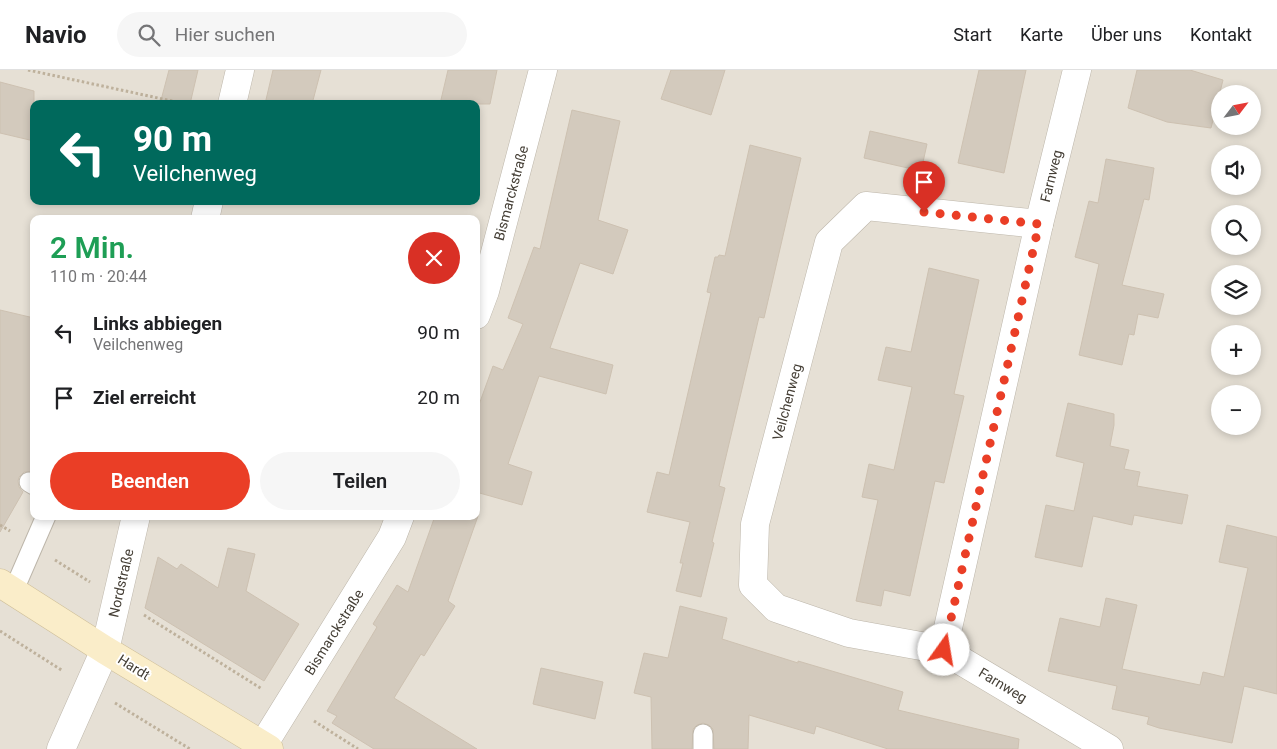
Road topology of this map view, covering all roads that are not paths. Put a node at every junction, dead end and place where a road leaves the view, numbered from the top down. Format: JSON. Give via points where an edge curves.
{"nodes":[{"id":1,"x":240,"y":70,"type":"edge"},
{"id":2,"x":543,"y":70,"type":"edge"},
{"id":3,"x":1077,"y":70,"type":"edge"},
{"id":4,"x":233,"y":100,"type":"edge"},
{"id":5,"x":1039,"y":224,"type":"junction"},
{"id":6,"x":480,"y":305,"type":"edge"},
{"id":7,"x":44,"y":520,"type":"edge"},
{"id":8,"x":135,"y":520,"type":"edge"},
{"id":9,"x":398,"y":520,"type":"edge"},
{"id":10,"x":6,"y":588,"type":"edge"},
{"id":11,"x":105,"y":650,"type":"junction"},
{"id":12,"x":944,"y":650,"type":"junction"},
{"id":13,"x":266,"y":747,"type":"edge"},
{"id":14,"x":61,"y":749,"type":"edge"},
{"id":15,"x":1109,"y":749,"type":"edge"}],
"edges":[{"from":1,"to":4,"type":"street"},
{"from":2,"to":6,"type":"street","name":"Bismarckstraße"},
{"from":3,"to":5,"type":"street","name":"Farnweg"},
{"from":5,"to":12,"type":"street","name":"Farnweg"},
{"from":5,"to":12,"type":"street","name":"Veilchenweg","via":[[866,206],[829,242],[754,524],[753,585],[776,608],[849,633]]},
{"from":7,"to":10,"type":"lane","via":[[33,546]]},
{"from":8,"to":11,"type":"street","name":"Nordstraße"},
{"from":9,"to":13,"type":"street","name":"Bismarckstraße","via":[[392,537],[288,705]]},
{"from":10,"to":11,"type":"main road","name":"Hardt"},
{"from":11,"to":13,"type":"main road","name":"Hardt"},
{"from":11,"to":14,"type":"street","name":"Nordstraße"},
{"from":12,"to":15,"type":"street","name":"Farnweg"}]}
